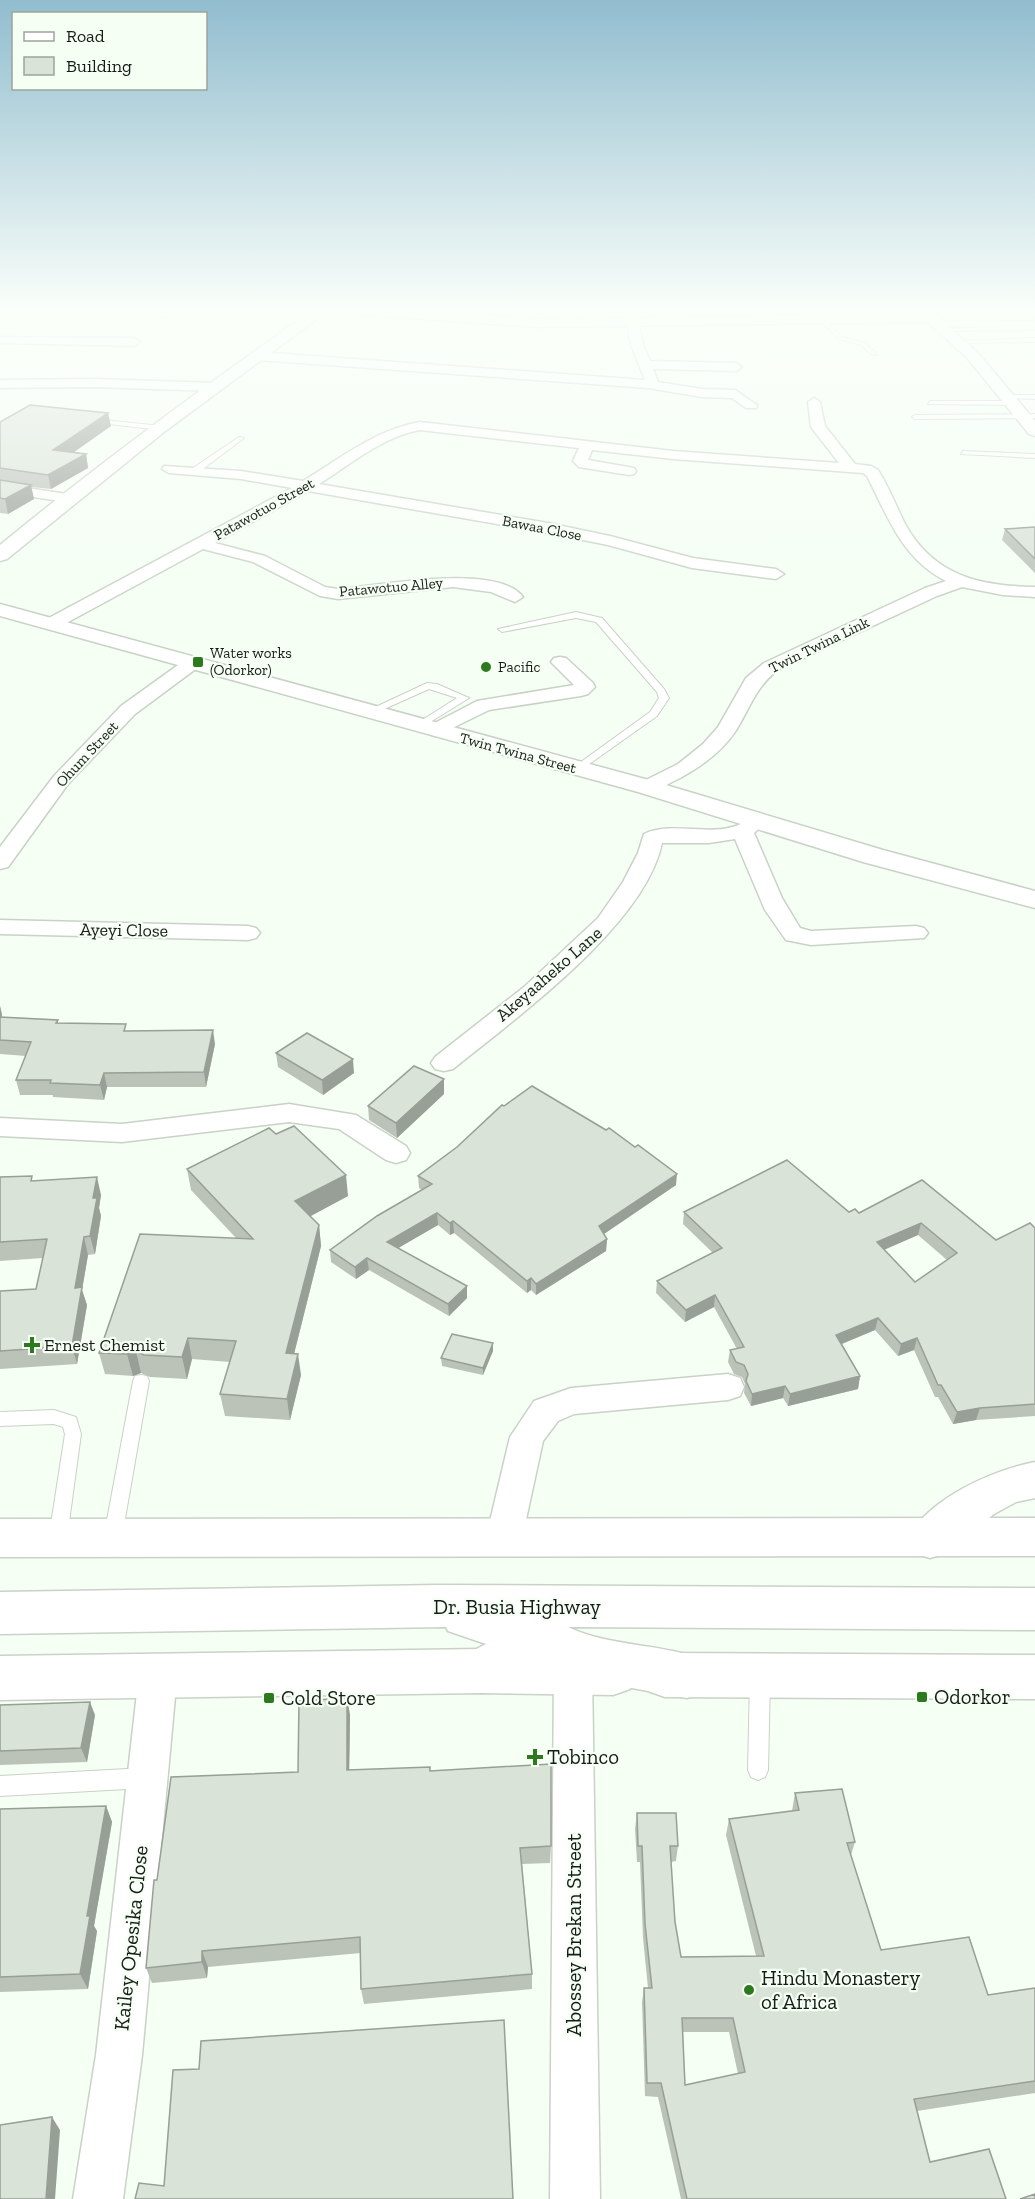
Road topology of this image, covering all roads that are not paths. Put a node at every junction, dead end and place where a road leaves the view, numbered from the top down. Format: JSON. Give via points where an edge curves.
{"nodes":[{"id":1,"x":182,"y":413,"type":"edge"},
{"id":2,"x":816,"y":413,"type":"edge"},
{"id":3,"x":1029,"y":416,"type":"edge"},
{"id":4,"x":915,"y":417,"type":"dead end"},
{"id":5,"x":79,"y":419,"type":"edge"},
{"id":6,"x":162,"y":428,"type":"junction"},
{"id":7,"x":1035,"y":431,"type":"edge"},
{"id":8,"x":241,"y":438,"type":"dead end"},
{"id":9,"x":588,"y":445,"type":"junction"},
{"id":10,"x":963,"y":453,"type":"dead end"},
{"id":11,"x":1035,"y":456,"type":"edge"},
{"id":12,"x":850,"y":468,"type":"junction"},
{"id":13,"x":169,"y":469,"type":"dead end"},
{"id":14,"x":196,"y":471,"type":"junction"},
{"id":15,"x":629,"y":471,"type":"dead end"},
{"id":16,"x":306,"y":486,"type":"junction"},
{"id":17,"x":0,"y":488,"type":"edge"},
{"id":18,"x":68,"y":498,"type":"junction"},
{"id":19,"x":202,"y":544,"type":"junction"},
{"id":20,"x":0,"y":555,"type":"edge"},
{"id":21,"x":776,"y":574,"type":"dead end"},
{"id":22,"x":963,"y":581,"type":"junction"},
{"id":23,"x":1035,"y":592,"type":"edge"},
{"id":24,"x":515,"y":597,"type":"dead end"},
{"id":25,"x":0,"y":610,"type":"edge"},
{"id":26,"x":51,"y":624,"type":"junction"},
{"id":27,"x":502,"y":629,"type":"dead end"},
{"id":28,"x":561,"y":662,"type":"dead end"},
{"id":29,"x":191,"y":664,"type":"junction"},
{"id":30,"x":370,"y":712,"type":"junction"},
{"id":31,"x":428,"y":728,"type":"junction"},
{"id":32,"x":578,"y":769,"type":"junction"},
{"id":33,"x":647,"y":787,"type":"junction"},
{"id":34,"x":749,"y":827,"type":"junction"},
{"id":35,"x":0,"y":862,"type":"edge"},
{"id":36,"x":1035,"y":900,"type":"edge"},
{"id":37,"x":0,"y":927,"type":"edge"},
{"id":38,"x":248,"y":933,"type":"dead end"},
{"id":39,"x":916,"y":933,"type":"dead end"},
{"id":40,"x":444,"y":1063,"type":"dead end"},
{"id":41,"x":0,"y":1127,"type":"edge"},
{"id":42,"x":396,"y":1153,"type":"dead end"},
{"id":43,"x":141,"y":1381,"type":"dead end"},
{"id":44,"x":728,"y":1387,"type":"dead end"},
{"id":45,"x":0,"y":1419,"type":"edge"},
{"id":46,"x":1035,"y":1480,"type":"edge"},
{"id":47,"x":1035,"y":1537,"type":"edge"},
{"id":48,"x":0,"y":1538,"type":"edge"},
{"id":49,"x":57,"y":1538,"type":"junction"},
{"id":50,"x":113,"y":1538,"type":"junction"},
{"id":51,"x":504,"y":1538,"type":"junction"},
{"id":52,"x":930,"y":1539,"type":"junction"},
{"id":53,"x":436,"y":1606,"type":"junction"},
{"id":54,"x":597,"y":1607,"type":"junction"},
{"id":55,"x":1035,"y":1610,"type":"edge"},
{"id":56,"x":0,"y":1613,"type":"edge"},
{"id":57,"x":537,"y":1640,"type":"junction"},
{"id":58,"x":482,"y":1671,"type":"junction"},
{"id":59,"x":573,"y":1671,"type":"junction"},
{"id":60,"x":158,"y":1675,"type":"junction"},
{"id":61,"x":687,"y":1676,"type":"junction"},
{"id":62,"x":760,"y":1676,"type":"junction"},
{"id":63,"x":1035,"y":1677,"type":"edge"},
{"id":64,"x":0,"y":1678,"type":"edge"},
{"id":65,"x":758,"y":1770,"type":"dead end"},
{"id":66,"x":147,"y":1778,"type":"junction"},
{"id":67,"x":0,"y":1786,"type":"edge"},
{"id":68,"x":98,"y":2199,"type":"edge"},
{"id":69,"x":575,"y":2199,"type":"edge"}],
"edges":[{"from":1,"to":6,"type":"main road"},
{"from":2,"to":12,"type":"street","via":[[818,427]]},
{"from":3,"to":4,"type":"lane"},
{"from":3,"to":7,"type":"main road"},
{"from":5,"to":6,"type":"lane"},
{"from":6,"to":18,"type":"main road"},
{"from":8,"to":14,"type":"lane"},
{"from":9,"to":12,"type":"street","name":"Patawotuo Street"},
{"from":9,"to":15,"type":"street","via":[[580,457],[584,464]]},
{"from":9,"to":16,"type":"street","name":"Patawotuo Street","via":[[405,427]]},
{"from":10,"to":11,"type":"lane"},
{"from":12,"to":22,"type":"street","name":"Patawotuo Street","via":[[873,473],[916,553],[943,573]]},
{"from":13,"to":14,"type":"street","name":"Bawaa Close"},
{"from":14,"to":16,"type":"street","name":"Bawaa Close"},
{"from":16,"to":19,"type":"street","name":"Patawotuo Street"},
{"from":16,"to":21,"type":"street","name":"Bawaa Close","via":[[548,528],[692,563]]},
{"from":17,"to":18,"type":"street"},
{"from":18,"to":20,"type":"main road"},
{"from":19,"to":24,"type":"street","name":"Patawotuo Alley","via":[[259,559],[320,591],[338,594],[478,582],[501,588]]},
{"from":19,"to":26,"type":"street","name":"Patawotuo Street"},
{"from":22,"to":23,"type":"street","name":"Patawotuo Street","via":[[1000,591]]},
{"from":22,"to":33,"type":"street","name":"Twin Twina Link","via":[[770,667],[753,682],[730,723],[710,748],[685,768]]},
{"from":25,"to":26,"type":"main road","name":"Twin Twina Street"},
{"from":26,"to":29,"type":"main road","name":"Twin Twina Street"},
{"from":27,"to":32,"type":"lane","via":[[576,615],[599,620],[661,691],[664,698],[654,714]]},
{"from":28,"to":31,"type":"street","via":[[586,687],[484,705]]},
{"from":29,"to":30,"type":"main road","name":"Twin Twina Street"},
{"from":29,"to":35,"type":"street","name":"Ohum Street","via":[[128,710],[61,780]]},
{"from":30,"to":31,"type":"main road","name":"Twin Twina Street"},
{"from":30,"to":31,"type":"lane","via":[[427,686],[464,698]]},
{"from":31,"to":32,"type":"main road","name":"Twin Twina Street"},
{"from":32,"to":33,"type":"main road","name":"Twin Twina Street"},
{"from":33,"to":34,"type":"main road","name":"Twin Twina Street"},
{"from":34,"to":36,"type":"main road","name":"Twin Twina Street"},
{"from":34,"to":39,"type":"street","via":[[775,905],[795,936]]},
{"from":34,"to":40,"type":"street","name":"Akeyaaheko Lane","via":[[709,837],[652,839],[634,882],[607,923],[533,992]]},
{"from":37,"to":38,"type":"street","name":"Ayeyi Close"},
{"from":41,"to":42,"type":"street","via":[[122,1133],[289,1113],[346,1121]]},
{"from":43,"to":50,"type":"lane"},
{"from":44,"to":51,"type":"street","via":[[571,1401],[546,1412],[527,1437]]},
{"from":45,"to":49,"type":"lane","via":[[54,1417],[70,1422],[73,1434]]},
{"from":46,"to":52,"type":"main road","via":[[1011,1484],[988,1494]]},
{"from":47,"to":52,"type":"main road"},
{"from":48,"to":49,"type":"main road"},
{"from":49,"to":50,"type":"main road"},
{"from":50,"to":51,"type":"main road"},
{"from":51,"to":52,"type":"main road"},
{"from":53,"to":54,"type":"main road","name":"Dr. Busia Highway"},
{"from":53,"to":56,"type":"main road","name":"Dr. Busia Highway"},
{"from":53,"to":57,"type":"main road"},
{"from":54,"to":55,"type":"main road","name":"Dr. Busia Highway"},
{"from":54,"to":57,"type":"main road"},
{"from":57,"to":58,"type":"main road"},
{"from":57,"to":61,"type":"main road","via":[[604,1661]]},
{"from":58,"to":59,"type":"main road"},
{"from":58,"to":60,"type":"main road"},
{"from":59,"to":61,"type":"main road"},
{"from":59,"to":69,"type":"street","name":"Abossey Brekan Street"},
{"from":60,"to":64,"type":"main road"},
{"from":60,"to":66,"type":"street","name":"Kailey Opesika Close"},
{"from":61,"to":62,"type":"main road"},
{"from":62,"to":63,"type":"main road"},
{"from":62,"to":65,"type":"lane"},
{"from":66,"to":67,"type":"lane"},
{"from":66,"to":68,"type":"street","name":"Kailey Opesika Close","via":[[119,2055]]}]}
